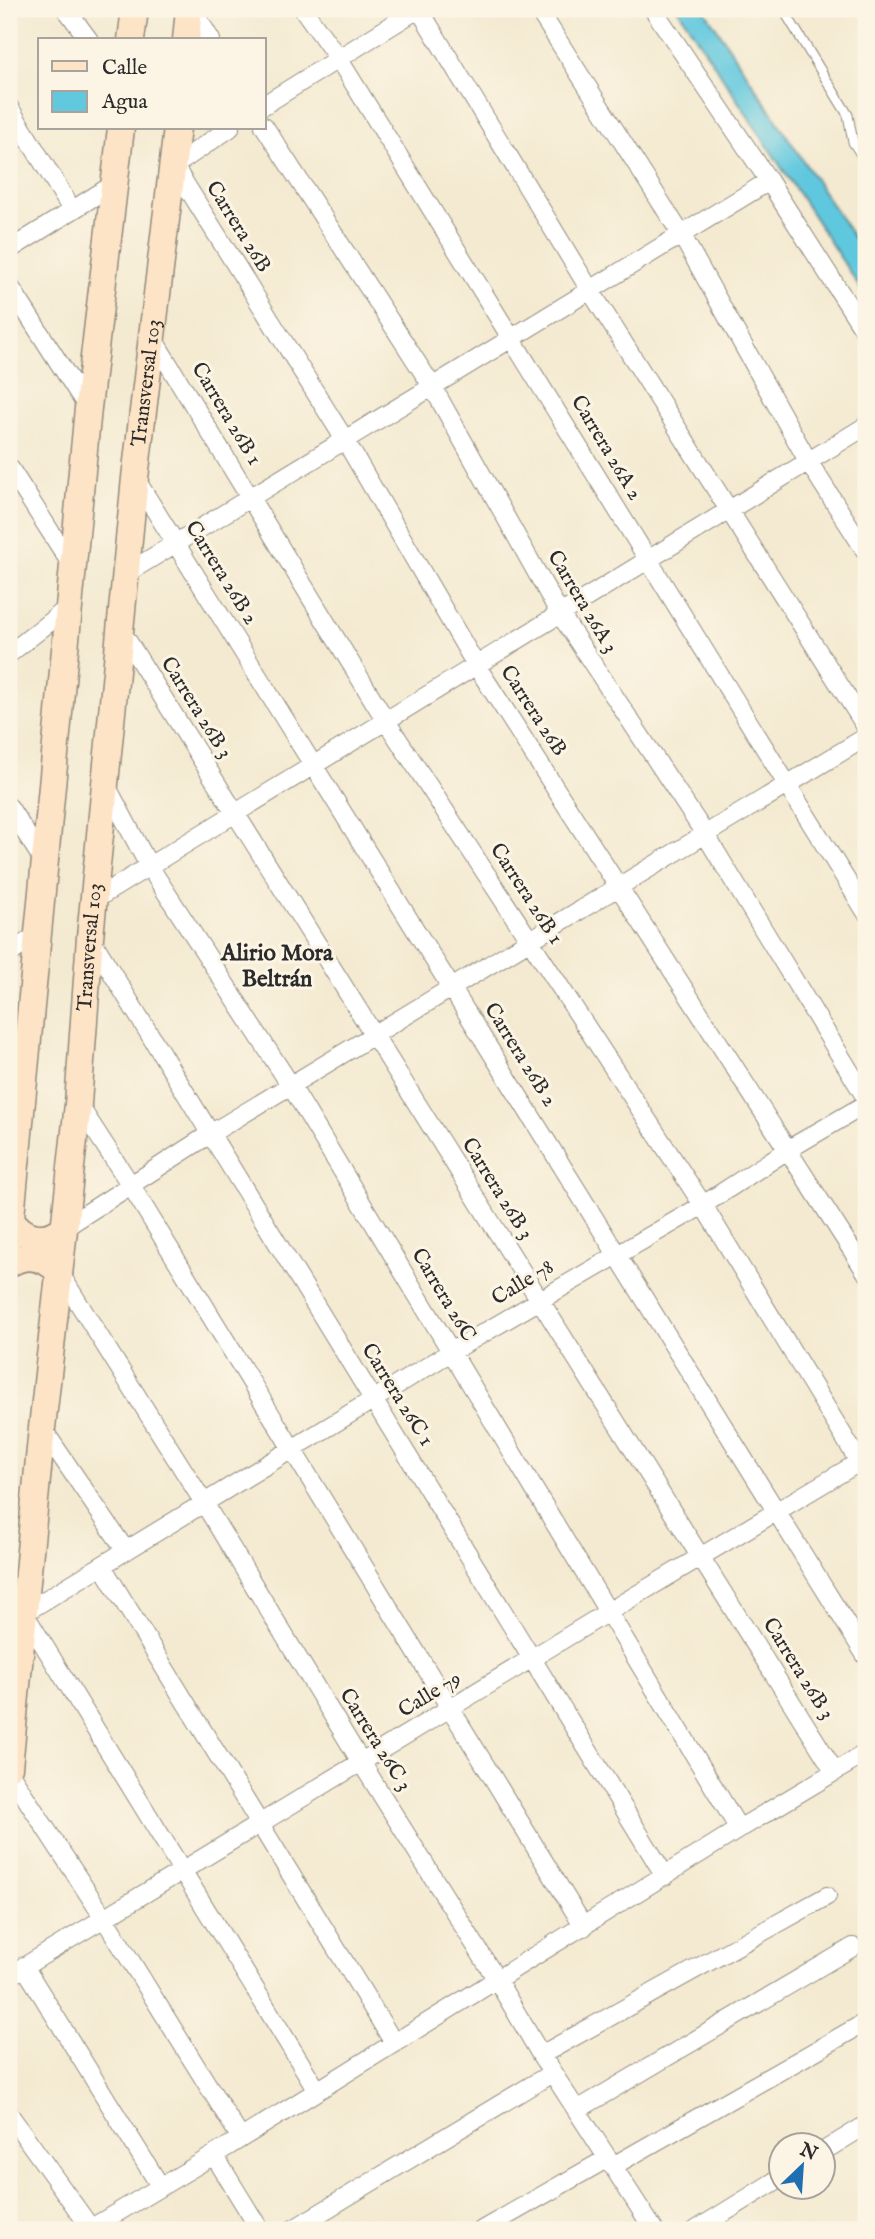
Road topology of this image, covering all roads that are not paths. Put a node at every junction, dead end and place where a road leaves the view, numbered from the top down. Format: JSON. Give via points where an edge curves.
{"nodes":[{"id":1,"x":66,"y":9,"type":"edge"},
{"id":2,"x":135,"y":9,"type":"edge"},
{"id":3,"x":190,"y":9,"type":"edge"},
{"id":4,"x":303,"y":9,"type":"edge"},
{"id":5,"x":418,"y":9,"type":"edge"},
{"id":6,"x":538,"y":9,"type":"edge"},
{"id":7,"x":653,"y":9,"type":"edge"},
{"id":8,"x":783,"y":9,"type":"edge"},
{"id":9,"x":88,"y":38,"type":"edge"},
{"id":10,"x":131,"y":38,"type":"edge"},
{"id":11,"x":186,"y":38,"type":"edge"},
{"id":12,"x":210,"y":38,"type":"edge"},
{"id":13,"x":338,"y":58,"type":"junction"},
{"id":14,"x":266,"y":104,"type":"edge"},
{"id":15,"x":9,"y":107,"type":"edge"},
{"id":16,"x":266,"y":129,"type":"edge"},
{"id":17,"x":121,"y":130,"type":"edge"},
{"id":18,"x":177,"y":130,"type":"edge"},
{"id":19,"x":227,"y":130,"type":"edge"},
{"id":20,"x":866,"y":162,"type":"edge"},
{"id":21,"x":174,"y":166,"type":"junction"},
{"id":22,"x":769,"y":180,"type":"junction"},
{"id":23,"x":114,"y":184,"type":"junction"},
{"id":24,"x":72,"y":210,"type":"junction"},
{"id":25,"x":681,"y":234,"type":"junction"},
{"id":26,"x":9,"y":250,"type":"edge"},
{"id":27,"x":9,"y":285,"type":"edge"},
{"id":28,"x":590,"y":290,"type":"junction"},
{"id":29,"x":866,"y":333,"type":"edge"},
{"id":30,"x":152,"y":337,"type":"junction"},
{"id":31,"x":512,"y":337,"type":"junction"},
{"id":32,"x":432,"y":386,"type":"junction"},
{"id":33,"x":88,"y":408,"type":"junction"},
{"id":34,"x":866,"y":426,"type":"edge"},
{"id":35,"x":345,"y":440,"type":"junction"},
{"id":36,"x":808,"y":461,"type":"junction"},
{"id":37,"x":9,"y":467,"type":"edge"},
{"id":38,"x":135,"y":478,"type":"junction"},
{"id":39,"x":250,"y":497,"type":"junction"},
{"id":40,"x":729,"y":510,"type":"junction"},
{"id":41,"x":175,"y":543,"type":"junction"},
{"id":42,"x":866,"y":552,"type":"edge"},
{"id":43,"x":648,"y":560,"type":"junction"},
{"id":44,"x":73,"y":568,"type":"junction"},
{"id":45,"x":127,"y":573,"type":"junction"},
{"id":46,"x":70,"y":606,"type":"junction"},
{"id":47,"x":561,"y":614,"type":"junction"},
{"id":48,"x":120,"y":629,"type":"junction"},
{"id":49,"x":11,"y":647,"type":"edge"},
{"id":50,"x":477,"y":665,"type":"junction"},
{"id":51,"x":386,"y":721,"type":"junction"},
{"id":52,"x":866,"y":727,"type":"edge"},
{"id":53,"x":866,"y":737,"type":"edge"},
{"id":54,"x":313,"y":765,"type":"junction"},
{"id":55,"x":106,"y":785,"type":"junction"},
{"id":56,"x":787,"y":785,"type":"junction"},
{"id":57,"x":9,"y":807,"type":"edge"},
{"id":58,"x":236,"y":813,"type":"junction"},
{"id":59,"x":705,"y":834,"type":"junction"},
{"id":60,"x":45,"y":864,"type":"junction"},
{"id":61,"x":149,"y":866,"type":"junction"},
{"id":62,"x":618,"y":887,"type":"junction"},
{"id":63,"x":94,"y":900,"type":"junction"},
{"id":64,"x":866,"y":912,"type":"edge"},
{"id":65,"x":37,"y":935,"type":"junction"},
{"id":66,"x":90,"y":937,"type":"junction"},
{"id":67,"x":530,"y":941,"type":"junction"},
{"id":68,"x":9,"y":954,"type":"edge"},
{"id":69,"x":452,"y":988,"type":"junction"},
{"id":70,"x":374,"y":1035,"type":"junction"},
{"id":71,"x":291,"y":1086,"type":"junction"},
{"id":72,"x":866,"y":1098,"type":"edge"},
{"id":73,"x":78,"y":1104,"type":"junction"},
{"id":74,"x":866,"y":1104,"type":"edge"},
{"id":75,"x":210,"y":1134,"type":"junction"},
{"id":76,"x":789,"y":1149,"type":"junction"},
{"id":77,"x":11,"y":1177,"type":"edge"},
{"id":78,"x":130,"y":1184,"type":"junction"},
{"id":79,"x":703,"y":1205,"type":"junction"},
{"id":80,"x":10,"y":1228,"type":"edge"},
{"id":81,"x":64,"y":1228,"type":"junction"},
{"id":82,"x":616,"y":1253,"type":"junction"},
{"id":83,"x":9,"y":1264,"type":"edge"},
{"id":84,"x":59,"y":1272,"type":"junction"},
{"id":85,"x":866,"y":1272,"type":"edge"},
{"id":86,"x":540,"y":1300,"type":"junction"},
{"id":87,"x":451,"y":1352,"type":"junction"},
{"id":88,"x":373,"y":1400,"type":"junction"},
{"id":89,"x":42,"y":1428,"type":"junction"},
{"id":90,"x":293,"y":1450,"type":"junction"},
{"id":91,"x":864,"y":1464,"type":"edge"},
{"id":92,"x":204,"y":1503,"type":"junction"},
{"id":93,"x":777,"y":1512,"type":"junction"},
{"id":94,"x":126,"y":1551,"type":"junction"},
{"id":95,"x":701,"y":1558,"type":"junction"},
{"id":96,"x":102,"y":1566,"type":"junction"},
{"id":97,"x":608,"y":1612,"type":"junction"},
{"id":98,"x":24,"y":1613,"type":"junction"},
{"id":99,"x":866,"y":1656,"type":"edge"},
{"id":100,"x":532,"y":1659,"type":"junction"},
{"id":101,"x":451,"y":1709,"type":"junction"},
{"id":102,"x":866,"y":1754,"type":"edge"},
{"id":103,"x":361,"y":1762,"type":"junction"},
{"id":104,"x":9,"y":1767,"type":"edge"},
{"id":105,"x":9,"y":1772,"type":"edge"},
{"id":106,"x":835,"y":1773,"type":"junction"},
{"id":107,"x":261,"y":1823,"type":"junction"},
{"id":108,"x":739,"y":1829,"type":"junction"},
{"id":109,"x":183,"y":1870,"type":"junction"},
{"id":110,"x":665,"y":1876,"type":"junction"},
{"id":111,"x":827,"y":1896,"type":"dead end"},
{"id":112,"x":104,"y":1918,"type":"junction"},
{"id":113,"x":584,"y":1927,"type":"junction"},
{"id":114,"x":853,"y":1947,"type":"dead end"},
{"id":115,"x":14,"y":1971,"type":"edge"},
{"id":116,"x":497,"y":1980,"type":"junction"},
{"id":117,"x":866,"y":2022,"type":"edge"},
{"id":118,"x":394,"y":2043,"type":"junction"},
{"id":119,"x":541,"y":2055,"type":"junction"},
{"id":120,"x":552,"y":2073,"type":"junction"},
{"id":121,"x":317,"y":2090,"type":"junction"},
{"id":122,"x":577,"y":2110,"type":"junction"},
{"id":123,"x":9,"y":2113,"type":"edge"},
{"id":124,"x":866,"y":2125,"type":"edge"},
{"id":125,"x":240,"y":2137,"type":"junction"},
{"id":126,"x":836,"y":2143,"type":"edge"},
{"id":127,"x":214,"y":2155,"type":"junction"},
{"id":128,"x":611,"y":2162,"type":"junction"},
{"id":129,"x":160,"y":2186,"type":"junction"},
{"id":130,"x":766,"y":2187,"type":"edge"},
{"id":131,"x":90,"y":2230,"type":"edge"},
{"id":132,"x":260,"y":2230,"type":"edge"},
{"id":133,"x":292,"y":2230,"type":"edge"},
{"id":134,"x":482,"y":2230,"type":"edge"},
{"id":135,"x":654,"y":2230,"type":"edge"},
{"id":136,"x":696,"y":2230,"type":"edge"}],
"edges":[{"from":1,"to":9,"type":"street"},
{"from":2,"to":10,"type":"street"},
{"from":3,"to":11,"type":"street"},
{"from":3,"to":12,"type":"street"},
{"from":4,"to":13,"type":"street","name":"Carrera 26A 2"},
{"from":5,"to":13,"type":"street"},
{"from":5,"to":28,"type":"street"},
{"from":6,"to":25,"type":"street"},
{"from":7,"to":22,"type":"street"},
{"from":8,"to":20,"type":"lane","via":[[848,115],[853,142]]},
{"from":13,"to":14,"type":"street"},
{"from":13,"to":31,"type":"street","name":"Carrera 26A 2"},
{"from":15,"to":24,"type":"street"},
{"from":16,"to":32,"type":"street","name":"Carrera 26A 3"},
{"from":17,"to":23,"type":"street"},
{"from":18,"to":21,"type":"street","name":"Transversal 103"},
{"from":19,"to":21,"type":"street"},
{"from":21,"to":30,"type":"street","name":"Transversal 103"},
{"from":21,"to":35,"type":"street","name":"Carrera 26B"},
{"from":22,"to":25,"type":"street"},
{"from":22,"to":29,"type":"street"},
{"from":23,"to":24,"type":"street"},
{"from":23,"to":33,"type":"street"},
{"from":24,"to":26,"type":"street"},
{"from":25,"to":28,"type":"street"},
{"from":25,"to":36,"type":"street"},
{"from":27,"to":33,"type":"street"},
{"from":28,"to":31,"type":"street"},
{"from":28,"to":40,"type":"street"},
{"from":30,"to":38,"type":"street","name":"Transversal 103"},
{"from":30,"to":39,"type":"street","name":"Carrera 26B 1"},
{"from":31,"to":32,"type":"street"},
{"from":31,"to":43,"type":"street","name":"Carrera 26A 2"},
{"from":32,"to":35,"type":"street"},
{"from":32,"to":47,"type":"street","name":"Carrera 26A 3"},
{"from":33,"to":44,"type":"street"},
{"from":34,"to":36,"type":"street"},
{"from":35,"to":39,"type":"street"},
{"from":35,"to":50,"type":"street","name":"Carrera 26B"},
{"from":36,"to":40,"type":"street"},
{"from":36,"to":42,"type":"street"},
{"from":37,"to":44,"type":"street"},
{"from":38,"to":41,"type":"street","name":"Carrera 26B 2"},
{"from":38,"to":45,"type":"street","name":"Transversal 103"},
{"from":39,"to":41,"type":"street"},
{"from":39,"to":51,"type":"street","name":"Carrera 26B 1"},
{"from":40,"to":43,"type":"street"},
{"from":40,"to":52,"type":"street"},
{"from":41,"to":45,"type":"street"},
{"from":41,"to":54,"type":"street","name":"Carrera 26B 2"},
{"from":43,"to":47,"type":"street"},
{"from":43,"to":56,"type":"street","name":"Carrera 26A 2"},
{"from":44,"to":46,"type":"street"},
{"from":45,"to":48,"type":"street","name":"Transversal 103"},
{"from":46,"to":49,"type":"street"},
{"from":46,"to":60,"type":"street"},
{"from":47,"to":50,"type":"street"},
{"from":47,"to":59,"type":"street","name":"Carrera 26A 3"},
{"from":48,"to":55,"type":"street","name":"Transversal 103"},
{"from":48,"to":58,"type":"street","name":"Carrera 26B 3"},
{"from":50,"to":51,"type":"street"},
{"from":50,"to":62,"type":"street","name":"Carrera 26B"},
{"from":51,"to":54,"type":"street"},
{"from":51,"to":67,"type":"street","name":"Carrera 26B 1"},
{"from":53,"to":56,"type":"street"},
{"from":54,"to":58,"type":"street"},
{"from":54,"to":69,"type":"street","name":"Carrera 26B 2"},
{"from":55,"to":61,"type":"street","name":"Carrera 26C"},
{"from":55,"to":63,"type":"street","name":"Transversal 103"},
{"from":56,"to":59,"type":"street"},
{"from":56,"to":64,"type":"street","name":"Carrera 26A 2"},
{"from":57,"to":60,"type":"street"},
{"from":58,"to":61,"type":"street"},
{"from":58,"to":70,"type":"street","name":"Carrera 26B 3"},
{"from":59,"to":62,"type":"street"},
{"from":59,"to":72,"type":"street","name":"Carrera 26A 3"},
{"from":60,"to":65,"type":"street"},
{"from":61,"to":63,"type":"street"},
{"from":61,"to":71,"type":"street","name":"Carrera 26C"},
{"from":62,"to":67,"type":"street"},
{"from":62,"to":76,"type":"street","name":"Carrera 26B"},
{"from":63,"to":66,"type":"street","name":"Transversal 103"},
{"from":65,"to":68,"type":"street"},
{"from":65,"to":77,"type":"street"},
{"from":66,"to":73,"type":"street","name":"Transversal 103"},
{"from":66,"to":75,"type":"street","name":"Carrera 26C 1"},
{"from":67,"to":69,"type":"street"},
{"from":67,"to":79,"type":"street","name":"Carrera 26B 1"},
{"from":69,"to":70,"type":"street"},
{"from":69,"to":82,"type":"street","name":"Carrera 26B 2"},
{"from":70,"to":71,"type":"street"},
{"from":70,"to":86,"type":"street","name":"Carrera 26B 3"},
{"from":71,"to":75,"type":"street"},
{"from":71,"to":87,"type":"street","name":"Carrera 26C"},
{"from":73,"to":78,"type":"street"},
{"from":73,"to":81,"type":"street","name":"Transversal 103"},
{"from":74,"to":76,"type":"street","name":"Calle 78"},
{"from":75,"to":78,"type":"street"},
{"from":75,"to":88,"type":"street","name":"Carrera 26C 1"},
{"from":76,"to":79,"type":"street","name":"Calle 78"},
{"from":76,"to":85,"type":"street","name":"Carrera 26B"},
{"from":77,"to":80,"type":"street"},
{"from":78,"to":81,"type":"street"},
{"from":78,"to":90,"type":"street"},
{"from":79,"to":82,"type":"street","name":"Calle 78"},
{"from":79,"to":91,"type":"street","name":"Carrera 26B 1"},
{"from":80,"to":81,"type":"street","via":[[30,1237],[48,1237]]},
{"from":81,"to":84,"type":"street","name":"Transversal 103"},
{"from":82,"to":86,"type":"street","name":"Calle 78"},
{"from":82,"to":93,"type":"street","name":"Carrera 26B 2"},
{"from":83,"to":84,"type":"street","via":[[16,1259],[40,1258]]},
{"from":84,"to":89,"type":"street","name":"Transversal 103"},
{"from":84,"to":92,"type":"street","name":"Carrera 26C 3"},
{"from":86,"to":87,"type":"street","name":"Calle 78"},
{"from":86,"to":95,"type":"street","name":"Carrera 26B 3"},
{"from":87,"to":88,"type":"street","name":"Calle 78"},
{"from":87,"to":97,"type":"street","name":"Carrera 26C"},
{"from":88,"to":90,"type":"street","name":"Calle 78"},
{"from":88,"to":100,"type":"street","name":"Carrera 26C 1"},
{"from":89,"to":94,"type":"street"},
{"from":89,"to":98,"type":"street","name":"Transversal 103"},
{"from":90,"to":92,"type":"street","name":"Calle 78"},
{"from":90,"to":101,"type":"street"},
{"from":91,"to":93,"type":"street","name":"Calle 79"},
{"from":92,"to":94,"type":"street","name":"Calle 78"},
{"from":92,"to":103,"type":"street","name":"Carrera 26C 3"},
{"from":93,"to":95,"type":"street","name":"Calle 79"},
{"from":93,"to":99,"type":"street","name":"Carrera 26B 2"},
{"from":94,"to":96,"type":"street","name":"Calle 78"},
{"from":95,"to":97,"type":"street","name":"Calle 79"},
{"from":95,"to":106,"type":"street","name":"Carrera 26B 3"},
{"from":96,"to":98,"type":"street","name":"Calle 78"},
{"from":96,"to":107,"type":"street"},
{"from":97,"to":100,"type":"street","name":"Calle 79"},
{"from":97,"to":108,"type":"street","name":"Carrera 26C"},
{"from":98,"to":104,"type":"street","name":"Transversal 103"},
{"from":98,"to":109,"type":"street"},
{"from":100,"to":101,"type":"street","name":"Calle 79"},
{"from":100,"to":110,"type":"street","name":"Carrera 26C 1"},
{"from":101,"to":103,"type":"street","name":"Calle 79"},
{"from":101,"to":113,"type":"street"},
{"from":102,"to":106,"type":"street"},
{"from":103,"to":107,"type":"street","name":"Calle 79"},
{"from":103,"to":116,"type":"street","name":"Carrera 26C 3"},
{"from":105,"to":112,"type":"street"},
{"from":106,"to":108,"type":"street"},
{"from":107,"to":109,"type":"street","name":"Calle 79"},
{"from":107,"to":118,"type":"street"},
{"from":108,"to":110,"type":"street"},
{"from":109,"to":112,"type":"street","name":"Calle 79"},
{"from":109,"to":121,"type":"street"},
{"from":110,"to":113,"type":"street"},
{"from":111,"to":119,"type":"street"},
{"from":112,"to":115,"type":"street","name":"Calle 79"},
{"from":112,"to":125,"type":"street"},
{"from":113,"to":116,"type":"street"},
{"from":114,"to":122,"type":"street"},
{"from":115,"to":129,"type":"street"},
{"from":116,"to":118,"type":"street"},
{"from":116,"to":119,"type":"street","name":"Carrera 26C 3"},
{"from":117,"to":128,"type":"street"},
{"from":118,"to":121,"type":"street"},
{"from":119,"to":120,"type":"street","name":"Carrera 26C 3"},
{"from":120,"to":122,"type":"street","name":"Carrera 26C 3"},
{"from":120,"to":133,"type":"street"},
{"from":121,"to":125,"type":"street"},
{"from":122,"to":128,"type":"street","name":"Carrera 26C 3"},
{"from":123,"to":131,"type":"street"},
{"from":124,"to":126,"type":"street"},
{"from":125,"to":127,"type":"street"},
{"from":127,"to":129,"type":"street"},
{"from":127,"to":132,"type":"street"},
{"from":128,"to":134,"type":"street"},
{"from":128,"to":135,"type":"street","name":"Carrera 26C 3"},
{"from":129,"to":131,"type":"street"},
{"from":130,"to":136,"type":"street"}]}
